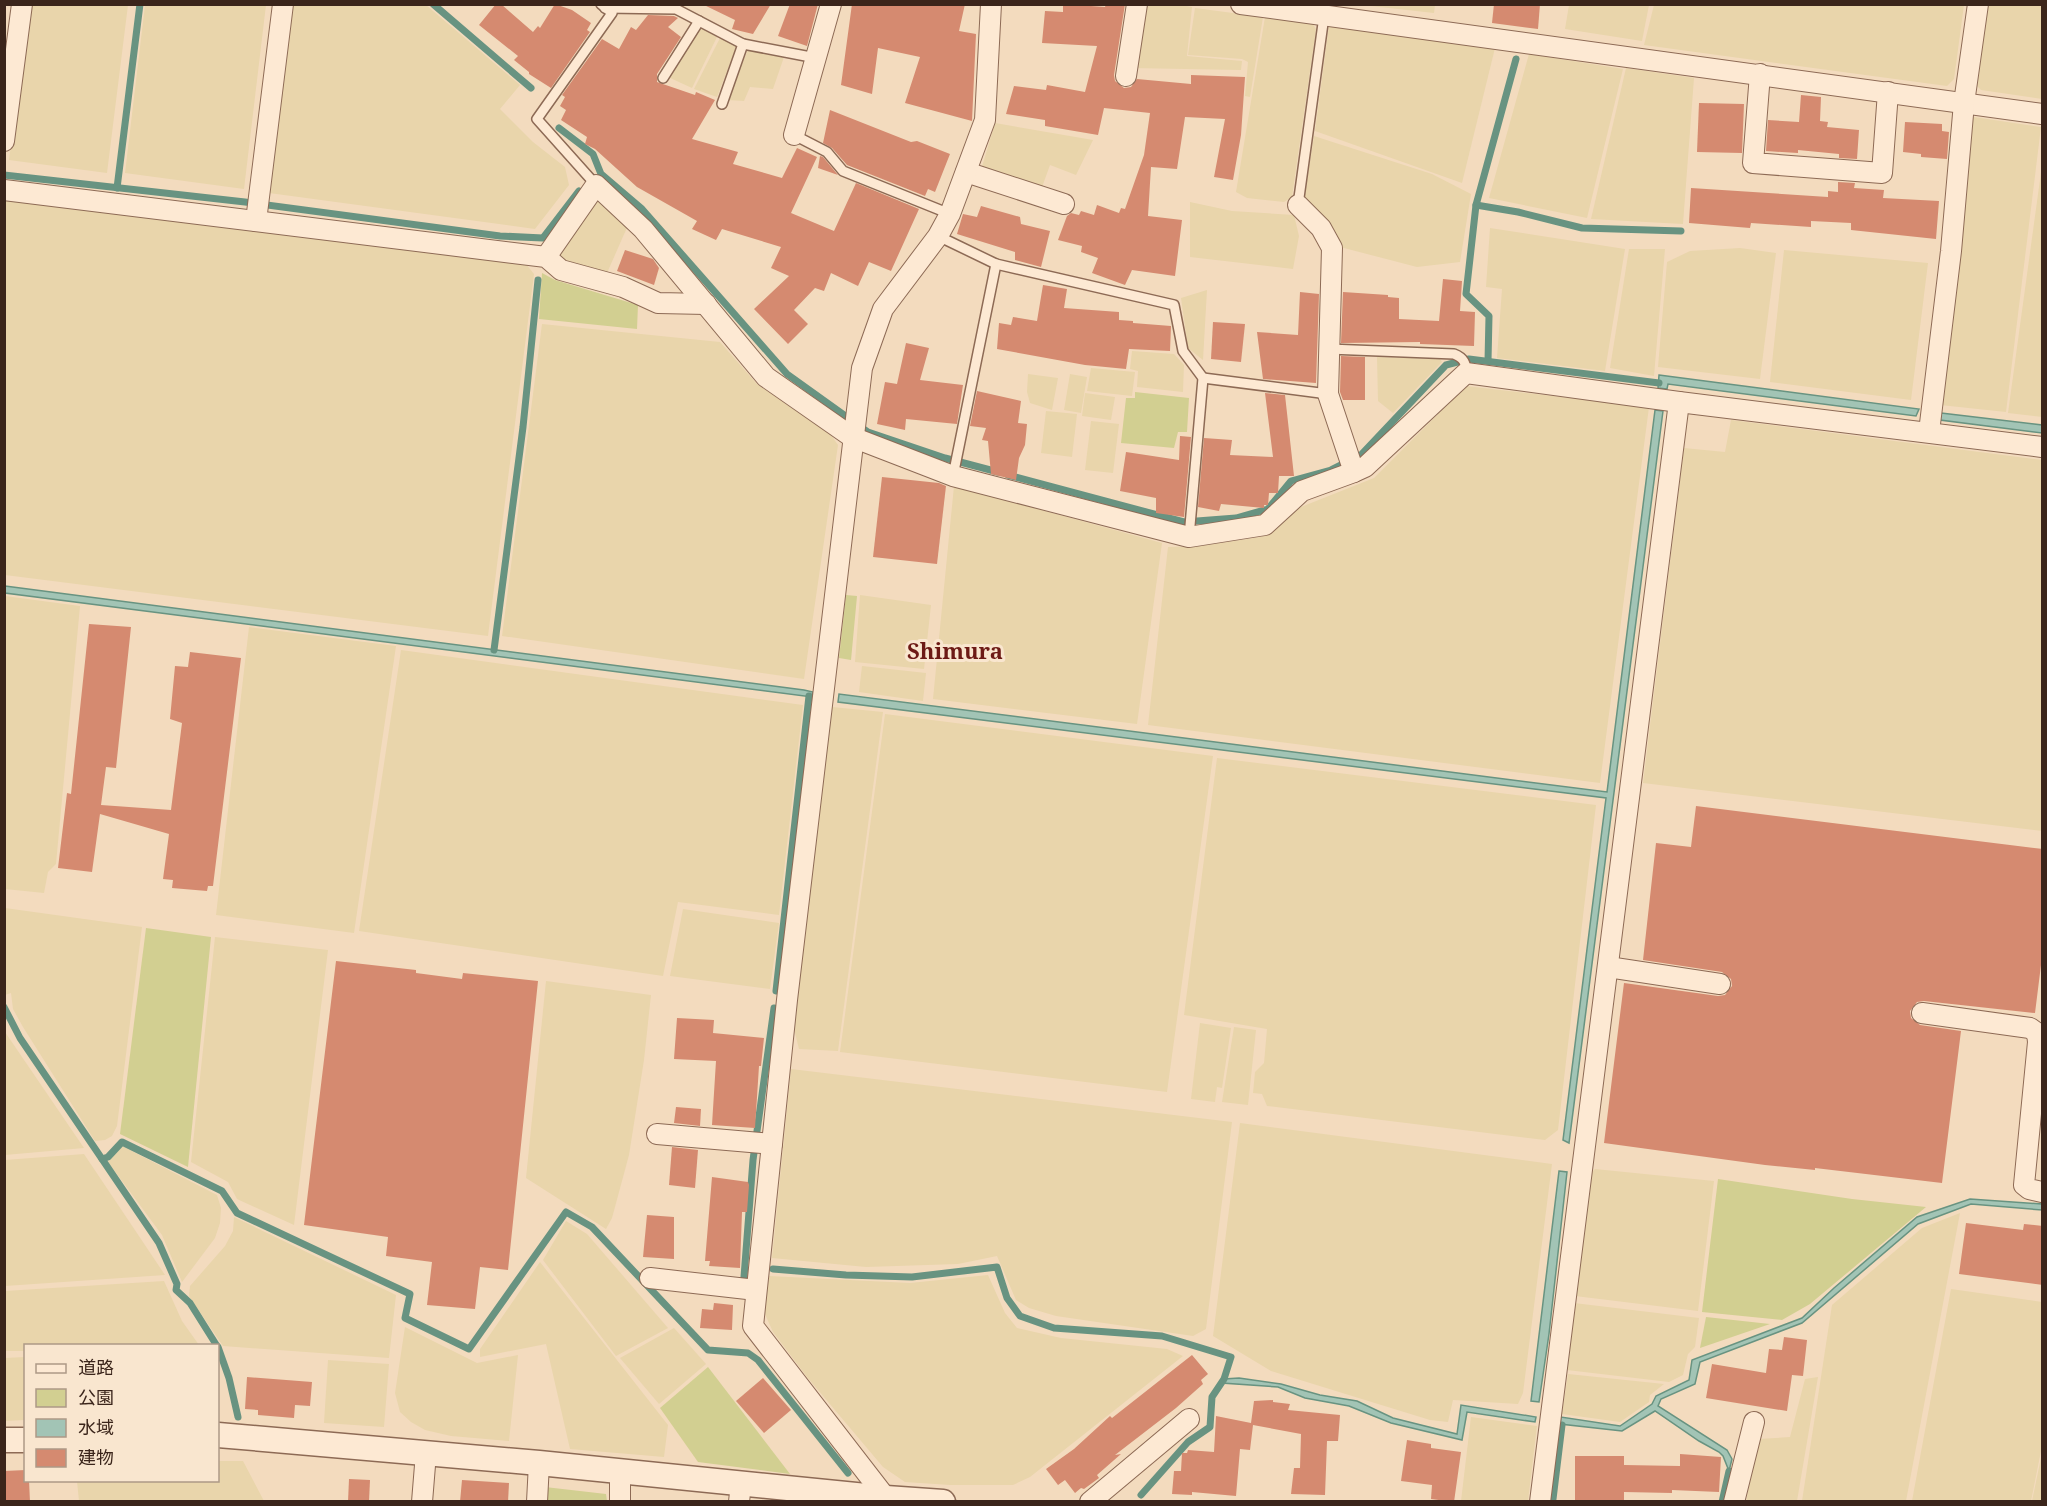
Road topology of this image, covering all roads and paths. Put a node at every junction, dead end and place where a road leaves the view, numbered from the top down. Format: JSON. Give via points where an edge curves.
{"nodes":[{"id":1,"x":22,"y":4,"type":"edge"},
{"id":2,"x":283,"y":4,"type":"edge"},
{"id":3,"x":831,"y":4,"type":"edge"},
{"id":4,"x":991,"y":4,"type":"edge"},
{"id":5,"x":1137,"y":4,"type":"edge"},
{"id":6,"x":1241,"y":4,"type":"edge"},
{"id":7,"x":1978,"y":4,"type":"edge"},
{"id":8,"x":603,"y":6,"type":"edge"},
{"id":9,"x":1347,"y":12,"type":"edge"},
{"id":10,"x":1324,"y":16,"type":"junction"},
{"id":11,"x":699,"y":21,"type":"junction"},
{"id":12,"x":743,"y":44,"type":"junction"},
{"id":13,"x":816,"y":58,"type":"junction"},
{"id":14,"x":1760,"y":74,"type":"junction"},
{"id":15,"x":1126,"y":76,"type":"dead end"},
{"id":16,"x":663,"y":78,"type":"dead end"},
{"id":17,"x":1888,"y":92,"type":"junction"},
{"id":18,"x":1964,"y":103,"type":"junction"},
{"id":19,"x":722,"y":104,"type":"dead end"},
{"id":20,"x":2043,"y":114,"type":"edge"},
{"id":21,"x":794,"y":135,"type":"joint"},
{"id":22,"x":4,"y":141,"type":"edge"},
{"id":23,"x":966,"y":172,"type":"junction"},
{"id":24,"x":596,"y":185,"type":"junction"},
{"id":25,"x":4,"y":189,"type":"edge"},
{"id":26,"x":1064,"y":204,"type":"dead end"},
{"id":27,"x":1298,"y":205,"type":"joint"},
{"id":28,"x":950,"y":214,"type":"junction"},
{"id":29,"x":256,"y":221,"type":"junction"},
{"id":30,"x":938,"y":236,"type":"junction"},
{"id":31,"x":546,"y":257,"type":"junction"},
{"id":32,"x":996,"y":264,"type":"junction"},
{"id":33,"x":706,"y":304,"type":"junction"},
{"id":34,"x":1329,"y":349,"type":"junction"},
{"id":35,"x":1466,"y":373,"type":"junction"},
{"id":36,"x":1203,"y":378,"type":"junction"},
{"id":37,"x":1328,"y":394,"type":"junction"},
{"id":38,"x":1679,"y":402,"type":"junction"},
{"id":39,"x":1929,"y":432,"type":"junction"},
{"id":40,"x":852,"y":437,"type":"junction"},
{"id":41,"x":2043,"y":447,"type":"edge"},
{"id":42,"x":1354,"y":472,"type":"junction"},
{"id":43,"x":952,"y":476,"type":"junction"},
{"id":44,"x":1189,"y":537,"type":"junction"},
{"id":45,"x":1608,"y":967,"type":"junction"},
{"id":46,"x":1720,"y":984,"type":"dead end"},
{"id":47,"x":1923,"y":1013,"type":"dead end"},
{"id":48,"x":657,"y":1134,"type":"dead end"},
{"id":49,"x":772,"y":1144,"type":"junction"},
{"id":50,"x":2043,"y":1192,"type":"edge"},
{"id":51,"x":650,"y":1278,"type":"dead end"},
{"id":52,"x":756,"y":1290,"type":"junction"},
{"id":53,"x":1189,"y":1419,"type":"dead end"},
{"id":54,"x":1754,"y":1422,"type":"dead end"},
{"id":55,"x":219,"y":1435,"type":"edge"},
{"id":56,"x":4,"y":1440,"type":"edge"},
{"id":57,"x":24,"y":1440,"type":"edge"},
{"id":58,"x":426,"y":1453,"type":"junction"},
{"id":59,"x":539,"y":1463,"type":"junction"},
{"id":60,"x":620,"y":1471,"type":"junction"},
{"id":61,"x":740,"y":1492,"type":"edge"},
{"id":62,"x":886,"y":1498,"type":"junction"},
{"id":63,"x":422,"y":1502,"type":"edge"},
{"id":64,"x":537,"y":1502,"type":"edge"},
{"id":65,"x":620,"y":1502,"type":"edge"},
{"id":66,"x":943,"y":1502,"type":"edge"},
{"id":67,"x":1090,"y":1502,"type":"edge"},
{"id":68,"x":1540,"y":1502,"type":"edge"},
{"id":69,"x":1734,"y":1502,"type":"edge"}],
"edges":[{"from":1,"to":22,"type":"street"},
{"from":2,"to":29,"type":"street"},
{"from":3,"to":13,"type":"street"},
{"from":4,"to":23,"type":"street","via":[[985,120]]},
{"from":5,"to":15,"type":"street"},
{"from":6,"to":10,"type":"street"},
{"from":7,"to":18,"type":"street"},
{"from":8,"to":11,"type":"lane","via":[[676,9]]},
{"from":8,"to":24,"type":"lane","via":[[612,13],[537,119]]},
{"from":9,"to":10,"type":"street"},
{"from":9,"to":14,"type":"street"},
{"from":10,"to":27,"type":"lane"},
{"from":11,"to":12,"type":"lane"},
{"from":11,"to":16,"type":"lane"},
{"from":12,"to":13,"type":"lane"},
{"from":12,"to":19,"type":"lane"},
{"from":13,"to":21,"type":"street"},
{"from":14,"to":17,"type":"street"},
{"from":14,"to":17,"type":"street","via":[[1753,164],[1882,173]]},
{"from":17,"to":18,"type":"street"},
{"from":18,"to":20,"type":"street"},
{"from":18,"to":39,"type":"street"},
{"from":21,"to":28,"type":"lane","via":[[827,152],[843,171]]},
{"from":23,"to":26,"type":"street"},
{"from":23,"to":28,"type":"street"},
{"from":24,"to":31,"type":"street"},
{"from":24,"to":33,"type":"street","via":[[643,230]]},
{"from":25,"to":29,"type":"street"},
{"from":27,"to":34,"type":"street","via":[[1321,228],[1332,248]]},
{"from":28,"to":30,"type":"street"},
{"from":29,"to":31,"type":"street"},
{"from":30,"to":32,"type":"lane"},
{"from":30,"to":40,"type":"street","via":[[883,309],[862,368]]},
{"from":31,"to":33,"type":"street","via":[[561,270],[624,287],[658,303]]},
{"from":32,"to":36,"type":"lane","via":[[1174,305],[1183,351]]},
{"from":32,"to":43,"type":"lane"},
{"from":33,"to":40,"type":"street","via":[[766,376]]},
{"from":34,"to":35,"type":"lane","via":[[1454,354],[1466,364]]},
{"from":34,"to":37,"type":"street"},
{"from":35,"to":38,"type":"street"},
{"from":35,"to":42,"type":"street"},
{"from":36,"to":37,"type":"lane"},
{"from":36,"to":44,"type":"lane"},
{"from":37,"to":42,"type":"street"},
{"from":38,"to":39,"type":"street"},
{"from":38,"to":45,"type":"street"},
{"from":39,"to":41,"type":"street"},
{"from":40,"to":43,"type":"street"},
{"from":40,"to":49,"type":"street"},
{"from":42,"to":44,"type":"street","via":[[1302,491],[1265,525]]},
{"from":43,"to":44,"type":"street"},
{"from":45,"to":46,"type":"street"},
{"from":45,"to":68,"type":"street"},
{"from":47,"to":50,"type":"street","via":[[2030,1028],[2037,1033],[2024,1185]]},
{"from":48,"to":49,"type":"street"},
{"from":49,"to":52,"type":"street"},
{"from":51,"to":52,"type":"street"},
{"from":52,"to":62,"type":"street","via":[[753,1326]]},
{"from":53,"to":67,"type":"street"},
{"from":54,"to":69,"type":"street"},
{"from":55,"to":58,"type":"street"},
{"from":56,"to":57,"type":"street"},
{"from":58,"to":59,"type":"street"},
{"from":58,"to":63,"type":"street"},
{"from":59,"to":60,"type":"street"},
{"from":59,"to":64,"type":"street"},
{"from":60,"to":61,"type":"street"},
{"from":60,"to":65,"type":"street"},
{"from":61,"to":62,"type":"street"},
{"from":62,"to":66,"type":"street"}]}
